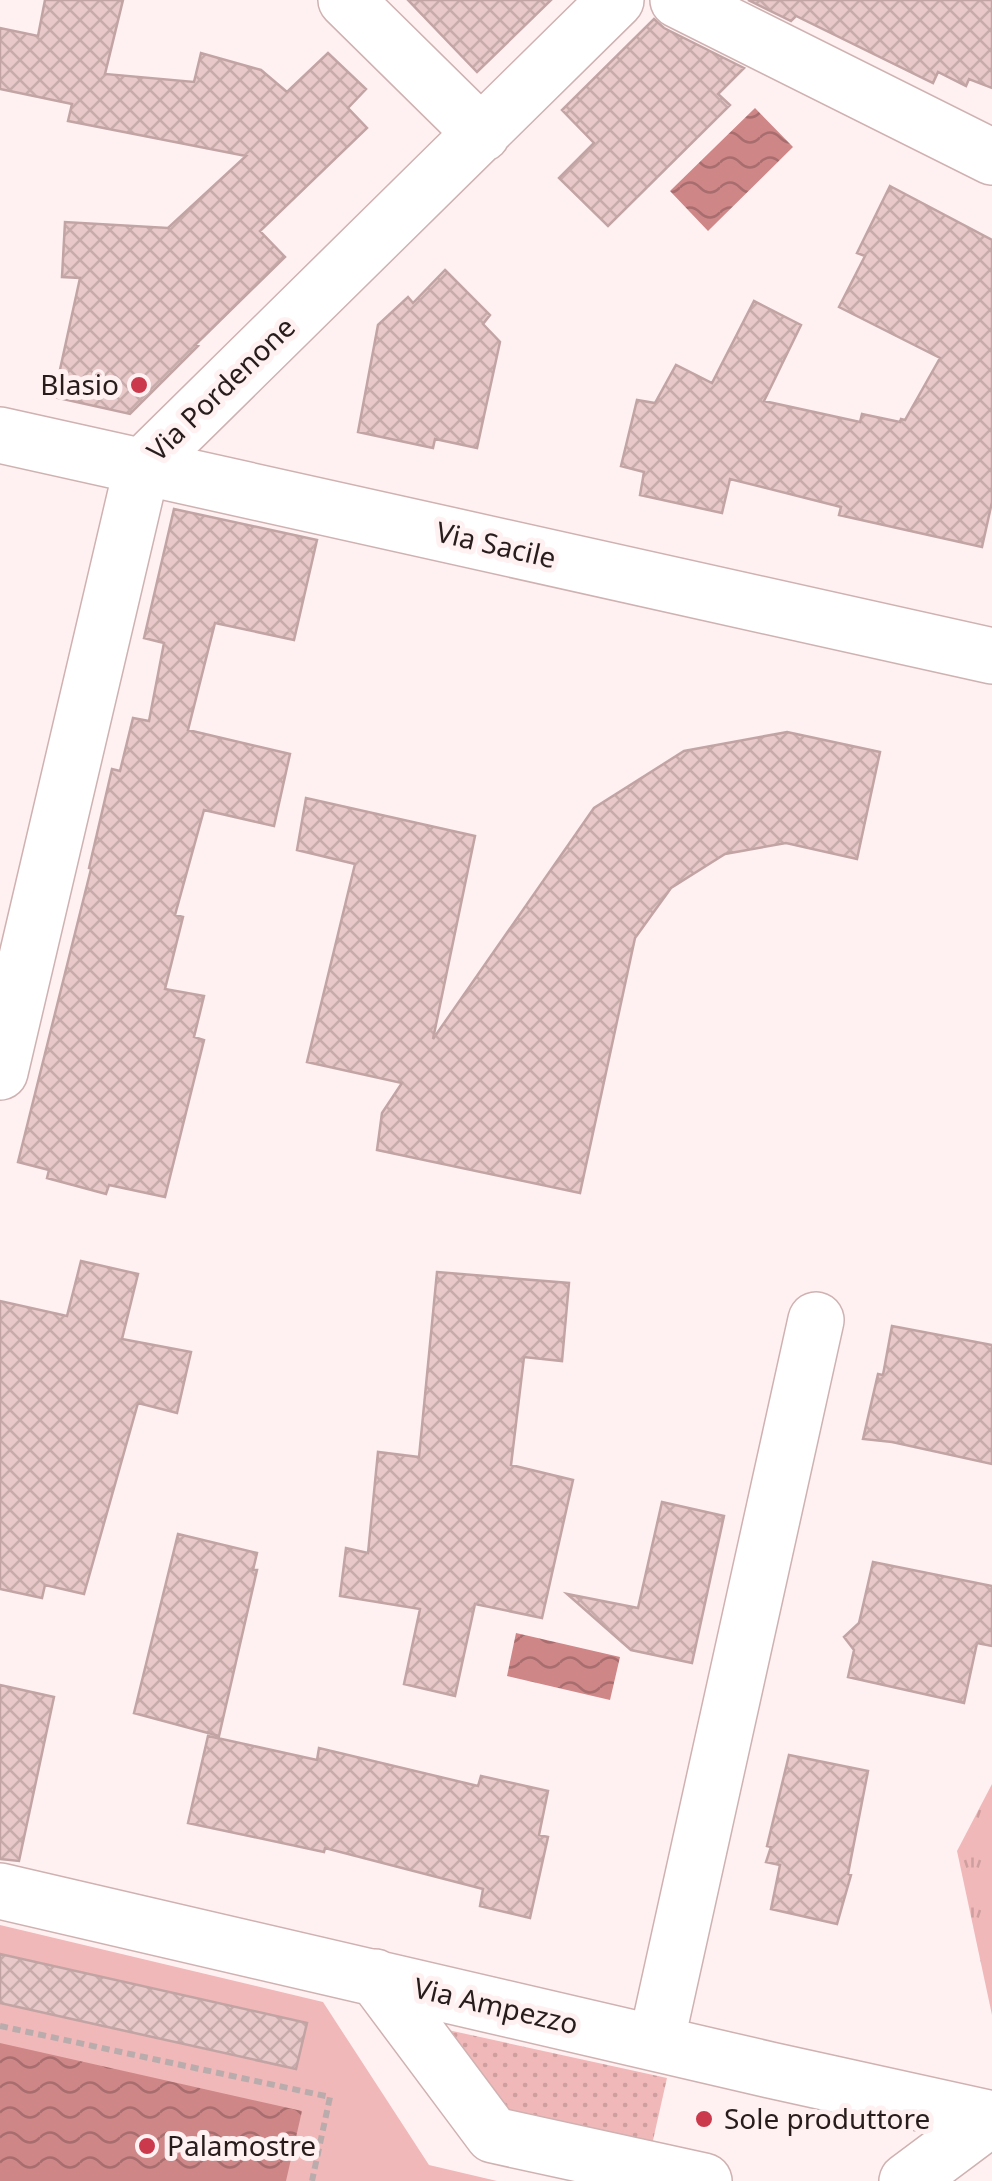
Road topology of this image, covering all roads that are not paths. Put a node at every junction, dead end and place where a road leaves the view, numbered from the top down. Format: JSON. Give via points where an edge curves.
{"nodes":[{"id":1,"x":346,"y":0,"type":"edge"},
{"id":2,"x":616,"y":0,"type":"edge"},
{"id":3,"x":678,"y":0,"type":"edge"},
{"id":4,"x":482,"y":134,"type":"junction"},
{"id":5,"x":992,"y":157,"type":"edge"},
{"id":6,"x":0,"y":434,"type":"edge"},
{"id":7,"x":142,"y":467,"type":"junction"},
{"id":8,"x":992,"y":656,"type":"edge"},
{"id":9,"x":0,"y":1072,"type":"edge"},
{"id":10,"x":816,"y":1320,"type":"dead end"},
{"id":11,"x":0,"y":1891,"type":"edge"},
{"id":12,"x":375,"y":1977,"type":"junction"},
{"id":13,"x":656,"y":2044,"type":"junction"},
{"id":14,"x":991,"y":2119,"type":"edge"},
{"id":15,"x":704,"y":2181,"type":"edge"},
{"id":16,"x":907,"y":2181,"type":"edge"}],
"edges":[{"from":1,"to":4,"type":"street"},
{"from":2,"to":4,"type":"street","name":"Via Pordenone"},
{"from":3,"to":5,"type":"street"},
{"from":4,"to":7,"type":"street","name":"Via Pordenone"},
{"from":6,"to":7,"type":"street","name":"Via Sacile"},
{"from":7,"to":8,"type":"street","name":"Via Sacile"},
{"from":7,"to":9,"type":"street","name":"Via Pordenone"},
{"from":10,"to":13,"type":"street"},
{"from":11,"to":12,"type":"street","name":"Via Ampezzo"},
{"from":12,"to":13,"type":"street","name":"Via Ampezzo"},
{"from":12,"to":15,"type":"street","via":[[493,2135]]},
{"from":13,"to":14,"type":"street","name":"Via Ampezzo"},
{"from":14,"to":16,"type":"street"}]}
